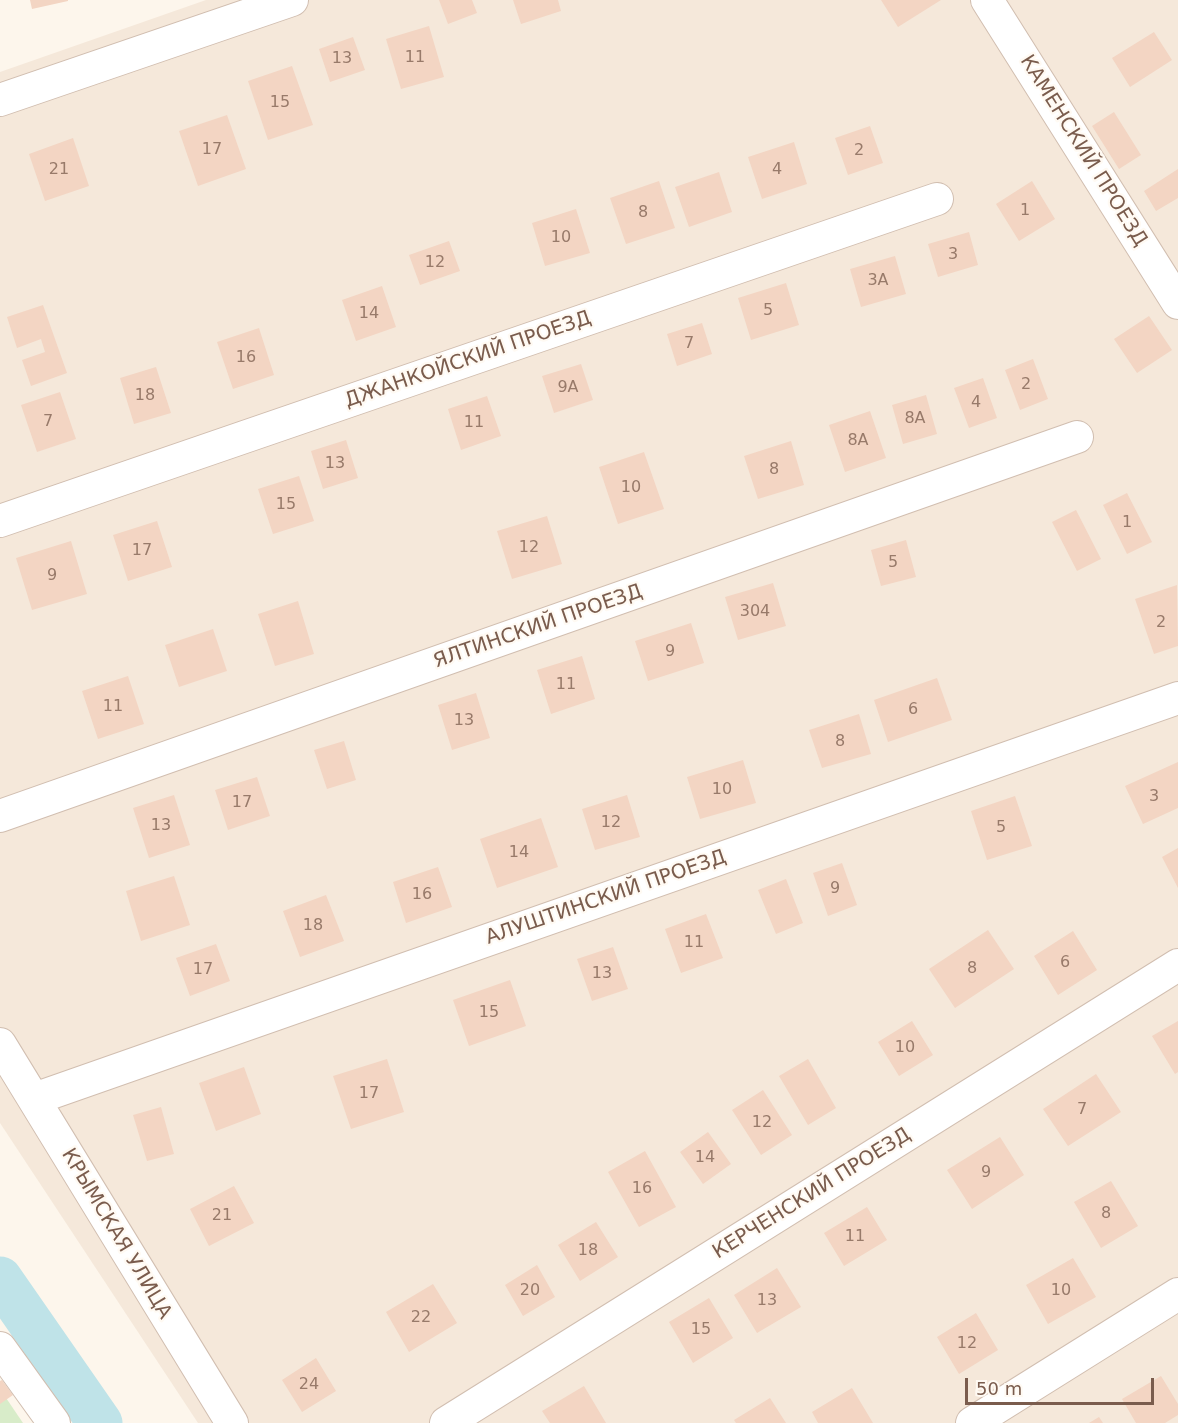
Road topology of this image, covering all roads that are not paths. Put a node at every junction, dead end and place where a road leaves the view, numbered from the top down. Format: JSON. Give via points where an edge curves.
{"nodes":[{"id":1,"x":292,"y":0,"type":"edge"},
{"id":2,"x":987,"y":0,"type":"edge"},
{"id":3,"x":0,"y":100,"type":"edge"},
{"id":4,"x":937,"y":199,"type":"dead end"},
{"id":5,"x":1178,"y":303,"type":"edge"},
{"id":6,"x":1077,"y":437,"type":"dead end"},
{"id":7,"x":0,"y":521,"type":"edge"},
{"id":8,"x":1178,"y":698,"type":"edge"},
{"id":9,"x":0,"y":816,"type":"edge"},
{"id":10,"x":1178,"y":965,"type":"edge"},
{"id":11,"x":0,"y":1044,"type":"edge"},
{"id":12,"x":34,"y":1099,"type":"junction"},
{"id":13,"x":1178,"y":1294,"type":"edge"},
{"id":14,"x":0,"y":1348,"type":"edge"},
{"id":15,"x":54,"y":1423,"type":"edge"},
{"id":16,"x":232,"y":1423,"type":"edge"},
{"id":17,"x":446,"y":1423,"type":"edge"},
{"id":18,"x":972,"y":1423,"type":"edge"}],
"edges":[{"from":1,"to":3,"type":"street"},
{"from":2,"to":5,"type":"street","name":"КАМЕНСКИЙ ПРОЕЗД"},
{"from":4,"to":7,"type":"street","name":"ДЖАНКОЙСКИЙ ПРОЕЗД"},
{"from":6,"to":9,"type":"street","name":"ЯЛТИНСКИЙ ПРОЕЗД"},
{"from":8,"to":12,"type":"street","name":"АЛУШТИНСКИЙ ПРОЕЗД"},
{"from":10,"to":17,"type":"street","name":"КЕРЧЕНСКИЙ ПРОЕЗД"},
{"from":11,"to":12,"type":"street","name":"КРЫМСКАЯ УЛИЦА"},
{"from":12,"to":16,"type":"street","name":"КРЫМСКАЯ УЛИЦА"},
{"from":13,"to":18,"type":"street"},
{"from":14,"to":15,"type":"street"}]}
